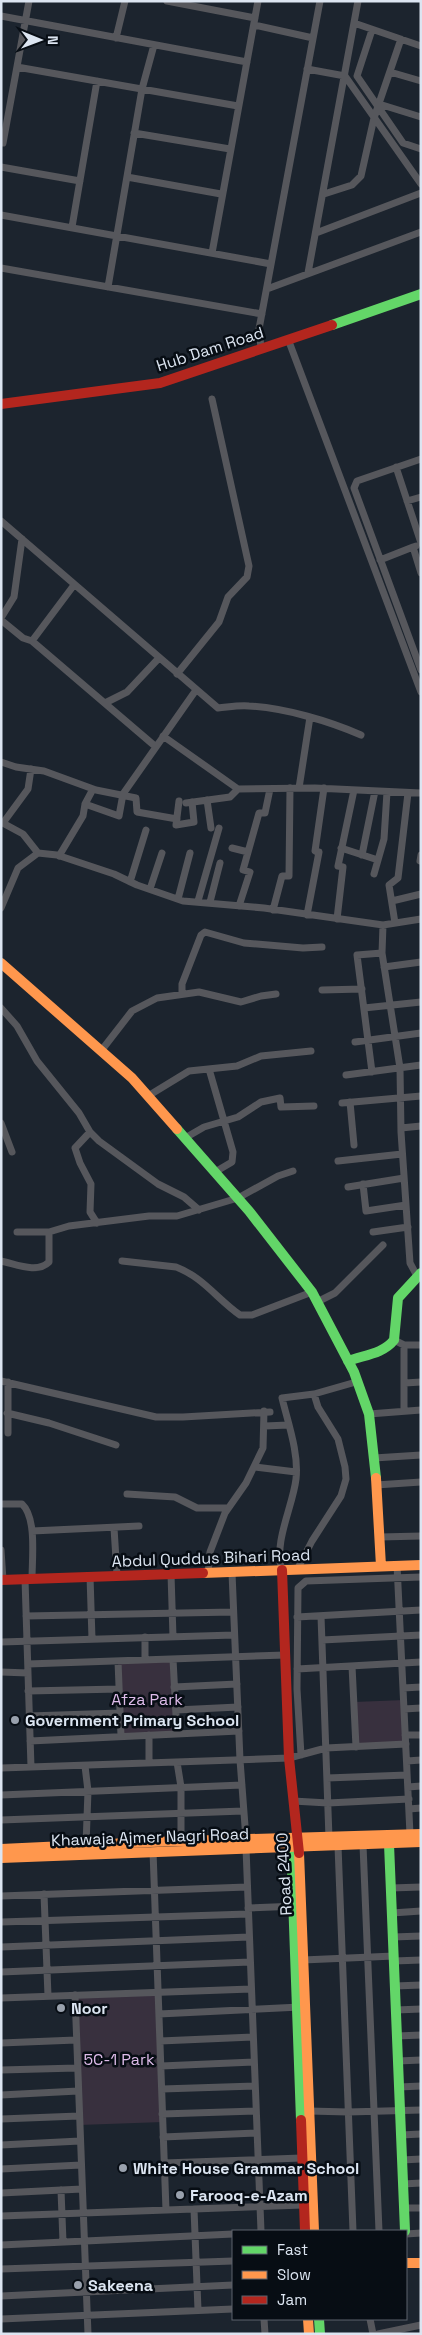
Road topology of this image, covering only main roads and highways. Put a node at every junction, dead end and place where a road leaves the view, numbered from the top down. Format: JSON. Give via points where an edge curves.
{"nodes":[{"id":1,"x":421,"y":294,"type":"edge"},
{"id":2,"x":1,"y":404,"type":"edge"},
{"id":3,"x":1,"y":963,"type":"edge"},
{"id":4,"x":419,"y":1275,"type":"edge"},
{"id":5,"x":348,"y":1361,"type":"junction"},
{"id":6,"x":421,"y":1565,"type":"edge"},
{"id":7,"x":381,"y":1566,"type":"junction"},
{"id":8,"x":282,"y":1570,"type":"junction"},
{"id":9,"x":2,"y":1580,"type":"edge"},
{"id":10,"x":416,"y":1834,"type":"edge"},
{"id":11,"x":295,"y":1842,"type":"junction"},
{"id":12,"x":421,"y":1842,"type":"edge"},
{"id":13,"x":389,"y":1844,"type":"junction"},
{"id":14,"x":176,"y":1845,"type":"junction"},
{"id":15,"x":1,"y":1849,"type":"edge"},
{"id":16,"x":1,"y":1858,"type":"edge"},
{"id":17,"x":298,"y":1906,"type":"junction"},
{"id":18,"x":301,"y":2007,"type":"junction"},
{"id":19,"x":304,"y":2230,"type":"edge"},
{"id":20,"x":314,"y":2230,"type":"edge"},
{"id":21,"x":405,"y":2230,"type":"edge"},
{"id":22,"x":407,"y":2262,"type":"edge"},
{"id":23,"x":421,"y":2263,"type":"edge"},
{"id":24,"x":308,"y":2320,"type":"edge"},
{"id":25,"x":319,"y":2320,"type":"edge"},
{"id":26,"x":309,"y":2334,"type":"edge"},
{"id":27,"x":320,"y":2334,"type":"edge"}],
"edges":[{"from":1,"to":2,"type":"main road","name":"Hub Dam Road","via":[[160,383]]},
{"from":3,"to":5,"type":"main road","via":[[132,1078],[186,1138],[312,1292]]},
{"from":4,"to":5,"type":"main road","via":[[398,1298],[394,1340],[382,1351]]},
{"from":5,"to":7,"type":"main road","via":[[369,1414]]},
{"from":6,"to":7,"type":"main road","name":"Abdul Quddus Bihari Road"},
{"from":7,"to":8,"type":"main road","name":"Abdul Quddus Bihari Road"},
{"from":8,"to":9,"type":"main road","name":"Abdul Quddus Bihari Road"},
{"from":8,"to":11,"type":"main road","name":"Road 2400"},
{"from":10,"to":11,"type":"main road","name":"Khawaja Ajmer Nagri Road"},
{"from":11,"to":13,"type":"main road","name":"Khawaja Ajmer Nagri Road","via":[[338,1846]]},
{"from":11,"to":14,"type":"main road","name":"Khawaja Ajmer Nagri Road"},
{"from":11,"to":17,"type":"main road","name":"Road 2400"},
{"from":12,"to":13,"type":"main road","name":"Khawaja Ajmer Nagri Road"},
{"from":13,"to":21,"type":"main road"},
{"from":14,"to":15,"type":"main road","name":"Khawaja Ajmer Nagri Road"},
{"from":14,"to":16,"type":"main road","name":"Khawaja Ajmer Nagri Road","via":[[154,1851]]},
{"from":17,"to":18,"type":"main road","name":"Road 2400"},
{"from":17,"to":18,"type":"main road","name":"Road 2400"},
{"from":18,"to":19,"type":"main road","name":"Road 2400"},
{"from":18,"to":20,"type":"main road","name":"Road 2400"},
{"from":22,"to":23,"type":"main road"},
{"from":24,"to":26,"type":"main road"},
{"from":25,"to":27,"type":"main road"}]}
